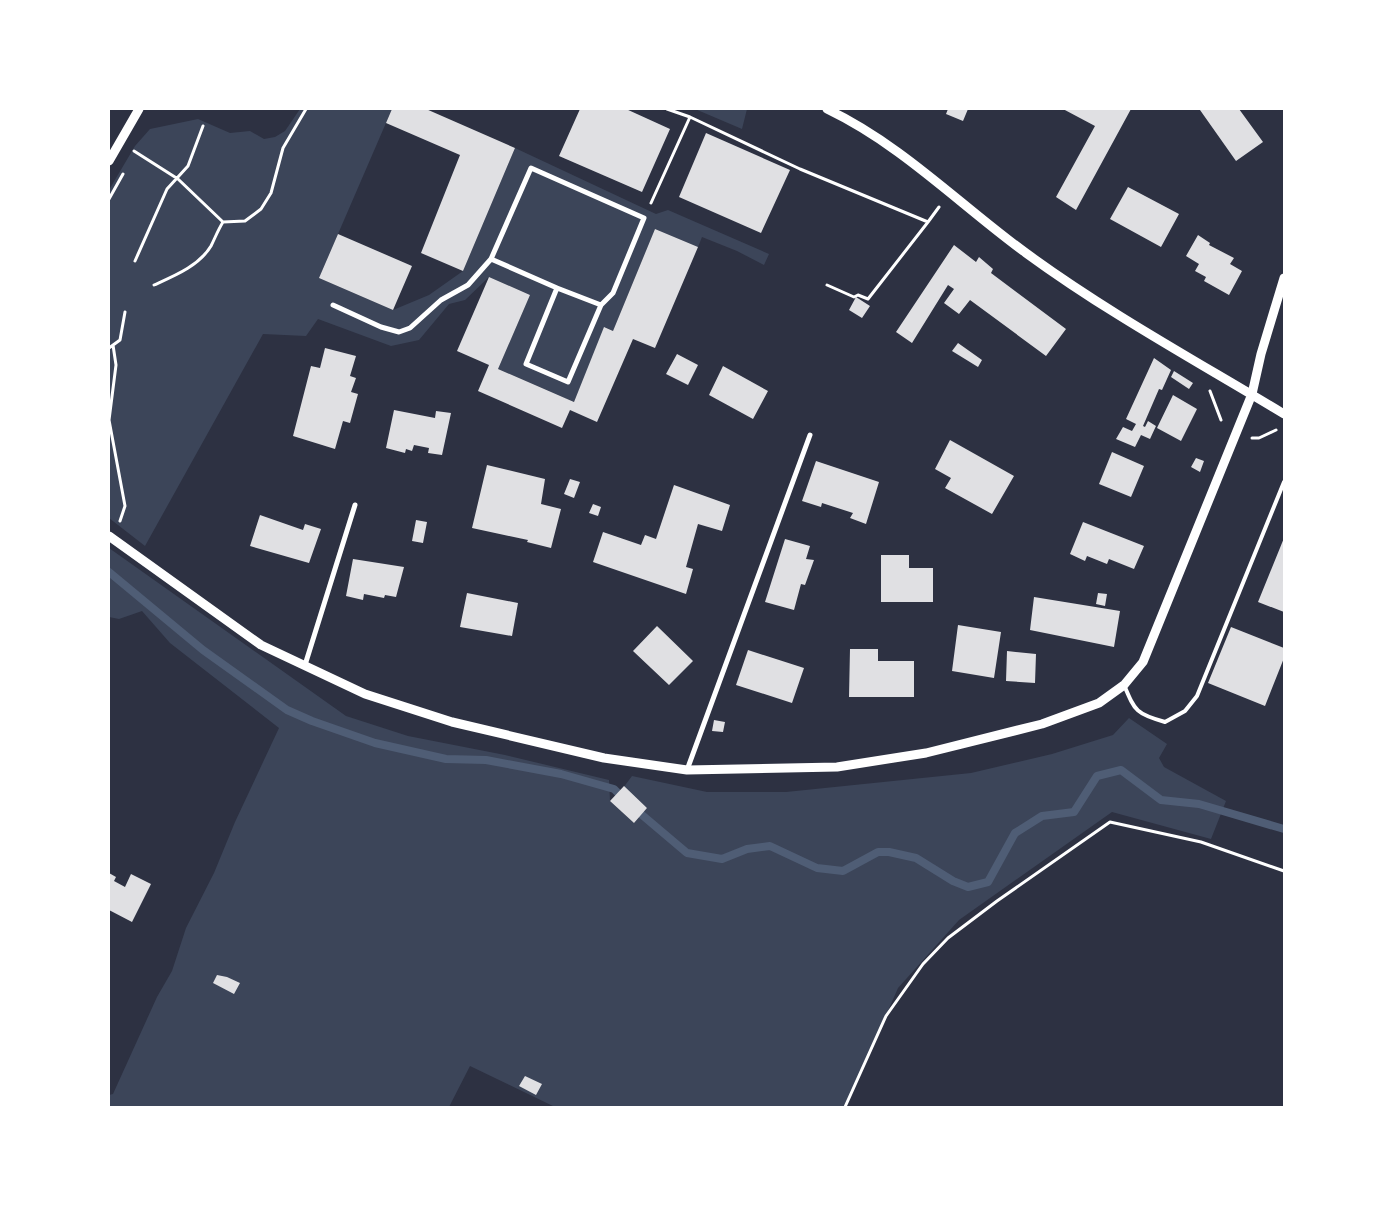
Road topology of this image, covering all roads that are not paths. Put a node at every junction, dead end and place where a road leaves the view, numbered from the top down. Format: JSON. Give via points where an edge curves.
{"nodes":[{"id":1,"x":139,"y":109,"type":"edge"},
{"id":2,"x":827,"y":109,"type":"edge"},
{"id":3,"x":109,"y":161,"type":"edge"},
{"id":4,"x":491,"y":259,"type":"junction"},
{"id":5,"x":1284,"y":278,"type":"edge"},
{"id":6,"x":557,"y":288,"type":"junction"},
{"id":7,"x":333,"y":305,"type":"dead end"},
{"id":8,"x":601,"y":305,"type":"junction"},
{"id":9,"x":1252,"y":394,"type":"junction"},
{"id":10,"x":1284,"y":414,"type":"edge"},
{"id":11,"x":810,"y":435,"type":"dead end"},
{"id":12,"x":1284,"y":482,"type":"edge"},
{"id":13,"x":355,"y":505,"type":"dead end"},
{"id":14,"x":109,"y":536,"type":"edge"},
{"id":15,"x":305,"y":665,"type":"junction"},
{"id":16,"x":1124,"y":685,"type":"junction"},
{"id":17,"x":687,"y":770,"type":"junction"}],
"edges":[{"from":1,"to":3,"type":"street"},
{"from":2,"to":9,"type":"street","via":[[910,158],[1024,252],[1069,283]]},
{"from":4,"to":6,"type":"street"},
{"from":4,"to":7,"type":"street","via":[[468,285],[454,291],[410,328],[399,332]]},
{"from":4,"to":8,"type":"street","via":[[531,168],[644,218],[613,294]]},
{"from":5,"to":9,"type":"street"},
{"from":6,"to":8,"type":"street"},
{"from":6,"to":8,"type":"street","via":[[526,364],[568,382]]},
{"from":9,"to":10,"type":"street"},
{"from":9,"to":16,"type":"street","via":[[1143,662]]},
{"from":11,"to":17,"type":"street"},
{"from":12,"to":16,"type":"lane","via":[[1197,696],[1185,711],[1164,722],[1147,717],[1134,708]]},
{"from":13,"to":15,"type":"street"},
{"from":14,"to":15,"type":"street","via":[[261,645]]},
{"from":15,"to":17,"type":"street","via":[[365,694],[452,722],[604,758]]},
{"from":16,"to":17,"type":"street","via":[[1098,703],[1042,724],[926,753],[836,767]]}]}
